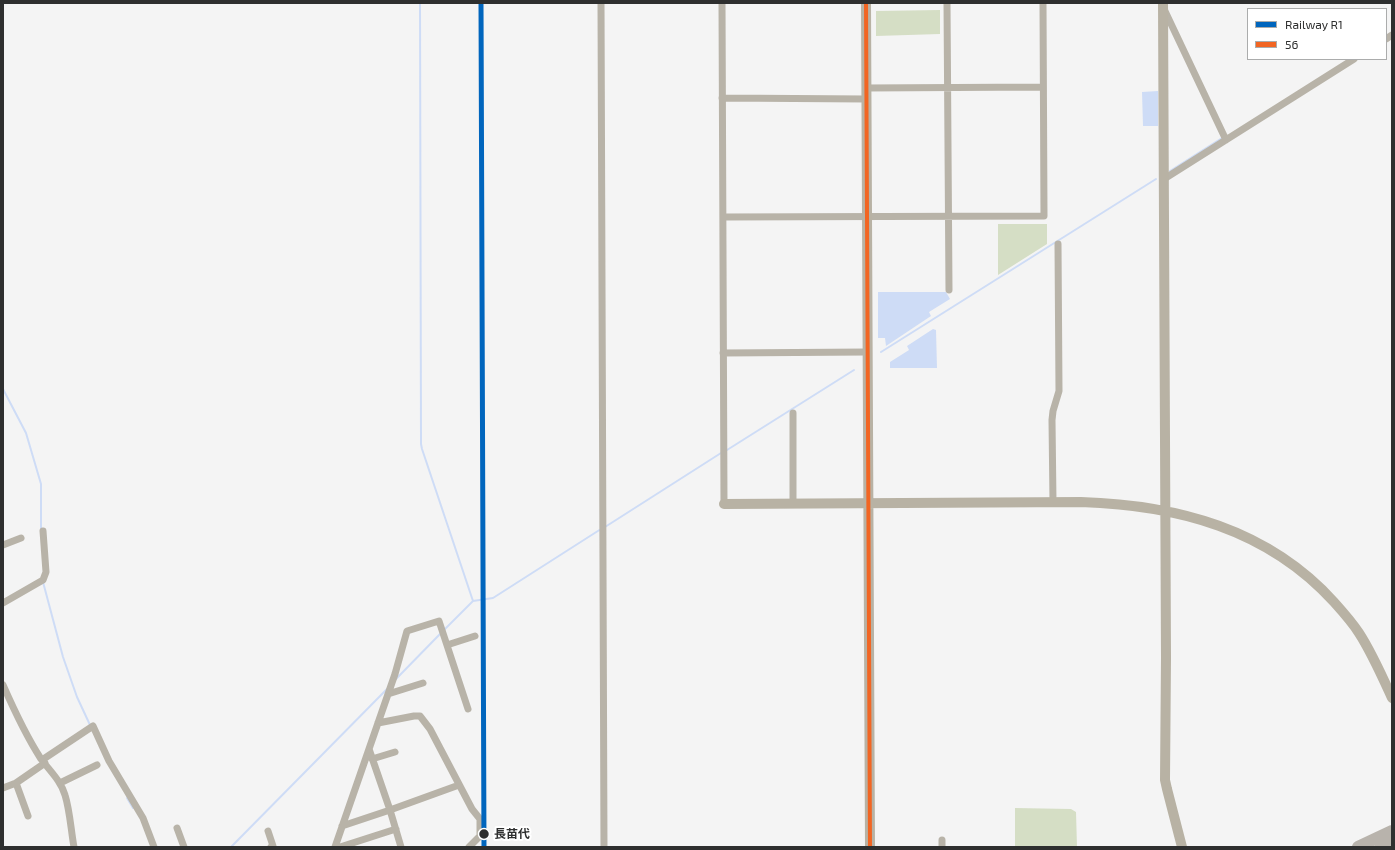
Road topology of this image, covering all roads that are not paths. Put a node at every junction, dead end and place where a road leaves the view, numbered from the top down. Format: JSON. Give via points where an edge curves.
{"nodes":[{"id":1,"x":601,"y":3,"type":"edge"},
{"id":2,"x":722,"y":3,"type":"edge"},
{"id":3,"x":866,"y":3,"type":"edge"},
{"id":4,"x":948,"y":3,"type":"edge"},
{"id":5,"x":1043,"y":3,"type":"edge"},
{"id":6,"x":1163,"y":5,"type":"edge"},
{"id":7,"x":1352,"y":60,"type":"edge"},
{"id":8,"x":1043,"y":87,"type":"junction"},
{"id":9,"x":866,"y":88,"type":"junction"},
{"id":10,"x":948,"y":88,"type":"junction"},
{"id":11,"x":722,"y":98,"type":"junction"},
{"id":12,"x":866,"y":99,"type":"junction"},
{"id":13,"x":1226,"y":140,"type":"junction"},
{"id":14,"x":1164,"y":179,"type":"junction"},
{"id":15,"x":949,"y":216,"type":"junction"},
{"id":16,"x":723,"y":217,"type":"junction"},
{"id":17,"x":867,"y":217,"type":"junction"},
{"id":18,"x":1058,"y":244,"type":"dead end"},
{"id":19,"x":949,"y":290,"type":"dead end"},
{"id":20,"x":867,"y":352,"type":"junction"},
{"id":21,"x":723,"y":353,"type":"junction"},
{"id":22,"x":793,"y":413,"type":"dead end"},
{"id":23,"x":1053,"y":502,"type":"junction"},
{"id":24,"x":794,"y":503,"type":"junction"},
{"id":25,"x":868,"y":503,"type":"junction"},
{"id":26,"x":724,"y":504,"type":"joint"},
{"id":27,"x":1165,"y":511,"type":"junction"},
{"id":28,"x":43,"y":531,"type":"dead end"},
{"id":29,"x":22,"y":538,"type":"dead end"},
{"id":30,"x":3,"y":545,"type":"edge"},
{"id":31,"x":3,"y":603,"type":"edge"},
{"id":32,"x":475,"y":636,"type":"dead end"},
{"id":33,"x":447,"y":645,"type":"junction"},
{"id":34,"x":424,"y":683,"type":"dead end"},
{"id":35,"x":3,"y":685,"type":"edge"},
{"id":36,"x":388,"y":694,"type":"junction"},
{"id":37,"x":1392,"y":698,"type":"edge"},
{"id":38,"x":468,"y":708,"type":"dead end"},
{"id":39,"x":378,"y":723,"type":"junction"},
{"id":40,"x":368,"y":748,"type":"junction"},
{"id":41,"x":395,"y":752,"type":"dead end"},
{"id":42,"x":372,"y":759,"type":"junction"},
{"id":43,"x":43,"y":762,"type":"junction"},
{"id":44,"x":97,"y":765,"type":"dead end"},
{"id":45,"x":16,"y":783,"type":"junction"},
{"id":46,"x":60,"y":783,"type":"junction"},
{"id":47,"x":459,"y":785,"type":"junction"},
{"id":48,"x":3,"y":788,"type":"edge"},
{"id":49,"x":390,"y":810,"type":"junction"},
{"id":50,"x":28,"y":816,"type":"dead end"},
{"id":51,"x":342,"y":826,"type":"junction"},
{"id":52,"x":178,"y":828,"type":"dead end"},
{"id":53,"x":396,"y":828,"type":"junction"},
{"id":54,"x":1392,"y":830,"type":"edge"},
{"id":55,"x":268,"y":831,"type":"dead end"},
{"id":56,"x":1392,"y":842,"type":"edge"},
{"id":57,"x":360,"y":844,"type":"edge"},
{"id":58,"x":74,"y":847,"type":"edge"},
{"id":59,"x":154,"y":847,"type":"edge"},
{"id":60,"x":184,"y":847,"type":"edge"},
{"id":61,"x":271,"y":847,"type":"edge"},
{"id":62,"x":335,"y":847,"type":"edge"},
{"id":63,"x":340,"y":847,"type":"edge"},
{"id":64,"x":401,"y":847,"type":"edge"},
{"id":65,"x":469,"y":847,"type":"edge"},
{"id":66,"x":604,"y":847,"type":"edge"},
{"id":67,"x":870,"y":847,"type":"edge"},
{"id":68,"x":1182,"y":847,"type":"edge"},
{"id":69,"x":1358,"y":847,"type":"edge"},
{"id":70,"x":1381,"y":847,"type":"edge"}],
"edges":[{"from":1,"to":66,"type":"street"},
{"from":2,"to":11,"type":"street"},
{"from":3,"to":9,"type":"street"},
{"from":4,"to":10,"type":"street"},
{"from":5,"to":8,"type":"street"},
{"from":6,"to":13,"type":"street"},
{"from":6,"to":14,"type":"street"},
{"from":7,"to":13,"type":"street"},
{"from":8,"to":10,"type":"street"},
{"from":8,"to":15,"type":"street","via":[[1044,216]]},
{"from":9,"to":10,"type":"street"},
{"from":9,"to":12,"type":"street"},
{"from":10,"to":15,"type":"street"},
{"from":11,"to":12,"type":"street"},
{"from":11,"to":16,"type":"street"},
{"from":12,"to":17,"type":"street"},
{"from":13,"to":14,"type":"street"},
{"from":14,"to":27,"type":"street"},
{"from":15,"to":17,"type":"street"},
{"from":15,"to":19,"type":"street"},
{"from":16,"to":17,"type":"street"},
{"from":16,"to":21,"type":"street"},
{"from":17,"to":20,"type":"street"},
{"from":18,"to":23,"type":"street","via":[[1059,391],[1052,420]]},
{"from":20,"to":21,"type":"street"},
{"from":20,"to":25,"type":"street"},
{"from":21,"to":26,"type":"street"},
{"from":22,"to":24,"type":"street"},
{"from":23,"to":25,"type":"street"},
{"from":23,"to":27,"type":"street","via":[[1107,503]]},
{"from":24,"to":25,"type":"street"},
{"from":24,"to":26,"type":"street"},
{"from":25,"to":67,"type":"street"},
{"from":27,"to":37,"type":"street","via":[[1200,519],[1249,538],[1280,555],[1300,570],[1324,591],[1358,632]]},
{"from":27,"to":68,"type":"street","via":[[1166,780]]},
{"from":28,"to":31,"type":"street","via":[[46,572],[44,580]]},
{"from":29,"to":30,"type":"street"},
{"from":32,"to":33,"type":"street"},
{"from":33,"to":36,"type":"street","via":[[439,621],[407,631]]},
{"from":33,"to":38,"type":"street"},
{"from":34,"to":36,"type":"street"},
{"from":35,"to":43,"type":"street"},
{"from":36,"to":39,"type":"street"},
{"from":39,"to":40,"type":"street"},
{"from":39,"to":47,"type":"street","via":[[420,716],[430,729]]},
{"from":40,"to":42,"type":"street"},
{"from":40,"to":51,"type":"street"},
{"from":41,"to":42,"type":"street"},
{"from":42,"to":49,"type":"street"},
{"from":43,"to":45,"type":"street"},
{"from":43,"to":46,"type":"street"},
{"from":43,"to":59,"type":"street","via":[[93,726],[109,761],[143,818]]},
{"from":44,"to":46,"type":"street"},
{"from":45,"to":48,"type":"street"},
{"from":45,"to":50,"type":"street"},
{"from":46,"to":58,"type":"street","via":[[65,795]]},
{"from":47,"to":49,"type":"street"},
{"from":47,"to":65,"type":"street","via":[[481,823],[480,836]]},
{"from":49,"to":51,"type":"street"},
{"from":49,"to":53,"type":"street"},
{"from":51,"to":62,"type":"street"},
{"from":52,"to":60,"type":"street"},
{"from":53,"to":57,"type":"street"},
{"from":53,"to":64,"type":"street"},
{"from":54,"to":69,"type":"highway"},
{"from":55,"to":61,"type":"street","via":[[273,846]]},
{"from":56,"to":70,"type":"highway"},
{"from":57,"to":63,"type":"street"}]}
